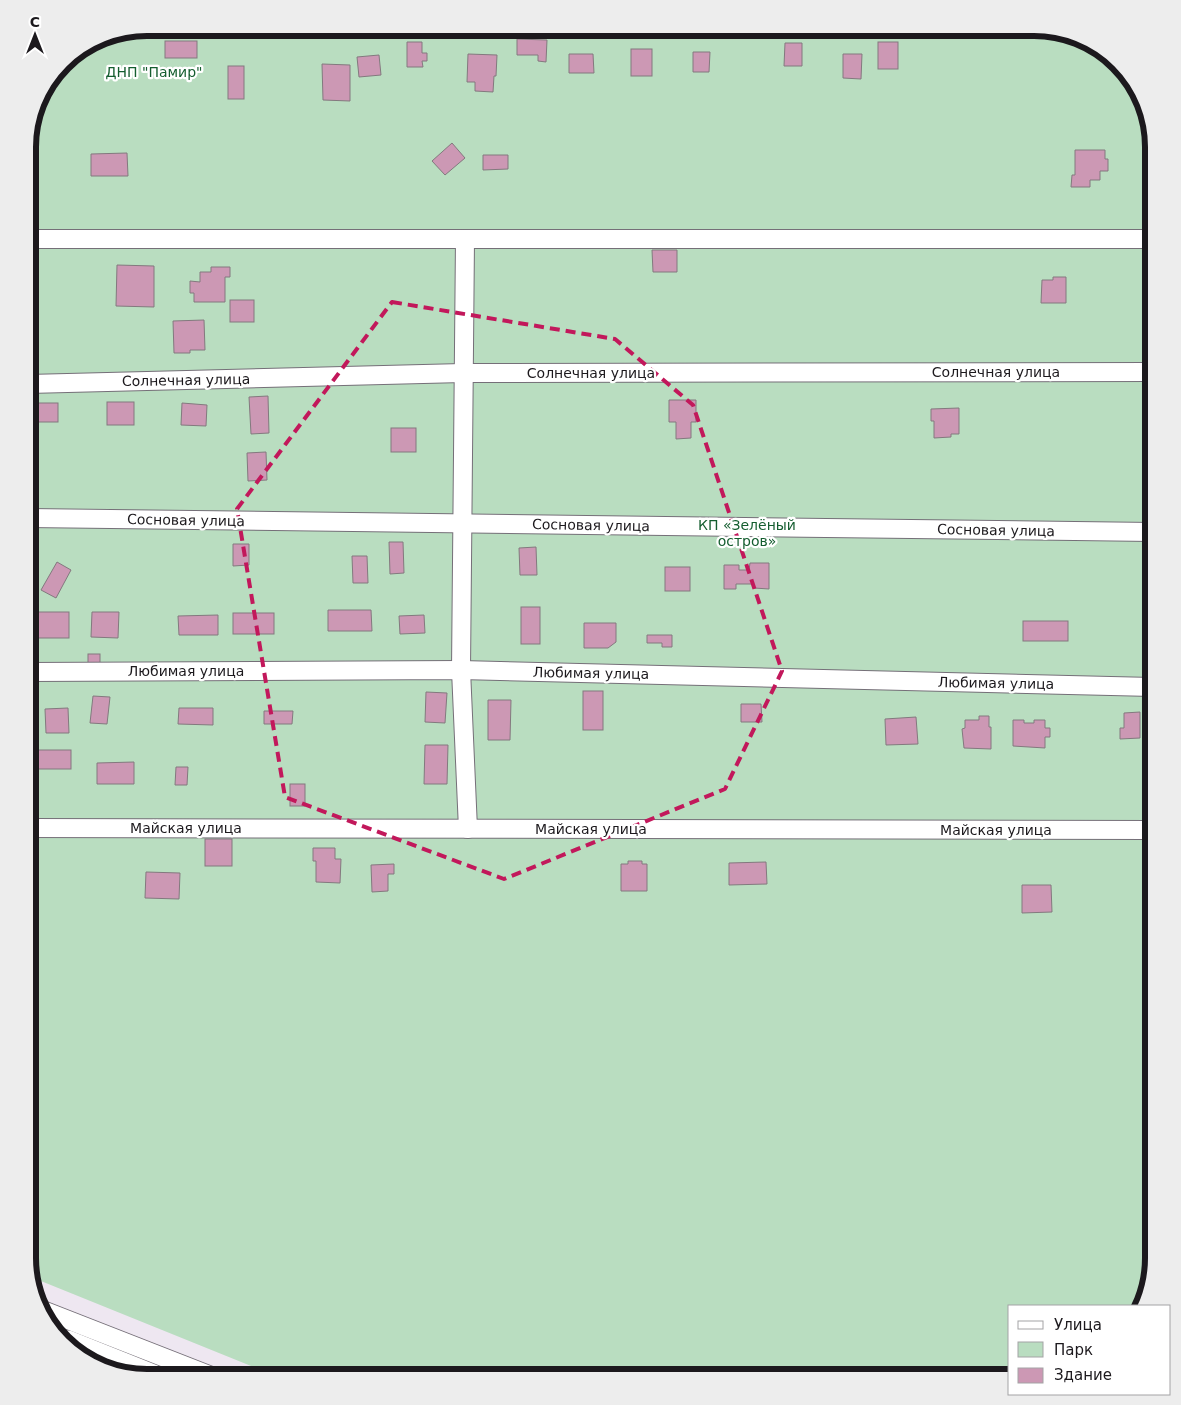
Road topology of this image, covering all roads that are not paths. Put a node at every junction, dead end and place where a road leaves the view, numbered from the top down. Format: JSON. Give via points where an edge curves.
{"nodes":[{"id":1,"x":36,"y":239,"type":"edge"},
{"id":2,"x":465,"y":239,"type":"junction"},
{"id":3,"x":1145,"y":239,"type":"edge"},
{"id":4,"x":1145,"y":372,"type":"edge"},
{"id":5,"x":463,"y":373,"type":"junction"},
{"id":6,"x":36,"y":384,"type":"edge"},
{"id":7,"x":36,"y":518,"type":"edge"},
{"id":8,"x":462,"y":523,"type":"junction"},
{"id":9,"x":1145,"y":532,"type":"edge"},
{"id":10,"x":461,"y":670,"type":"junction"},
{"id":11,"x":36,"y":672,"type":"edge"},
{"id":12,"x":1145,"y":687,"type":"edge"},
{"id":13,"x":36,"y":828,"type":"edge"},
{"id":14,"x":468,"y":829,"type":"junction"},
{"id":15,"x":1145,"y":830,"type":"edge"},
{"id":16,"x":52,"y":1314,"type":"edge"},
{"id":17,"x":90,"y":1353,"type":"edge"},
{"id":18,"x":126,"y":1367,"type":"edge"},
{"id":19,"x":191,"y":1369,"type":"edge"}],
"edges":[{"from":1,"to":2,"type":"street"},
{"from":2,"to":3,"type":"street"},
{"from":2,"to":5,"type":"street"},
{"from":4,"to":5,"type":"street","name":"Солнечная улица"},
{"from":5,"to":6,"type":"street","name":"Солнечная улица"},
{"from":5,"to":8,"type":"street"},
{"from":7,"to":8,"type":"street","name":"Сосновая улица"},
{"from":8,"to":9,"type":"street","name":"Сосновая улица"},
{"from":8,"to":10,"type":"street"},
{"from":10,"to":11,"type":"street","name":"Любимая улица"},
{"from":10,"to":12,"type":"street","name":"Любимая улица"},
{"from":10,"to":14,"type":"street"},
{"from":13,"to":14,"type":"street","name":"Майская улица"},
{"from":14,"to":15,"type":"street","name":"Майская улица"},
{"from":16,"to":19,"type":"street"},
{"from":17,"to":18,"type":"highway"}]}
